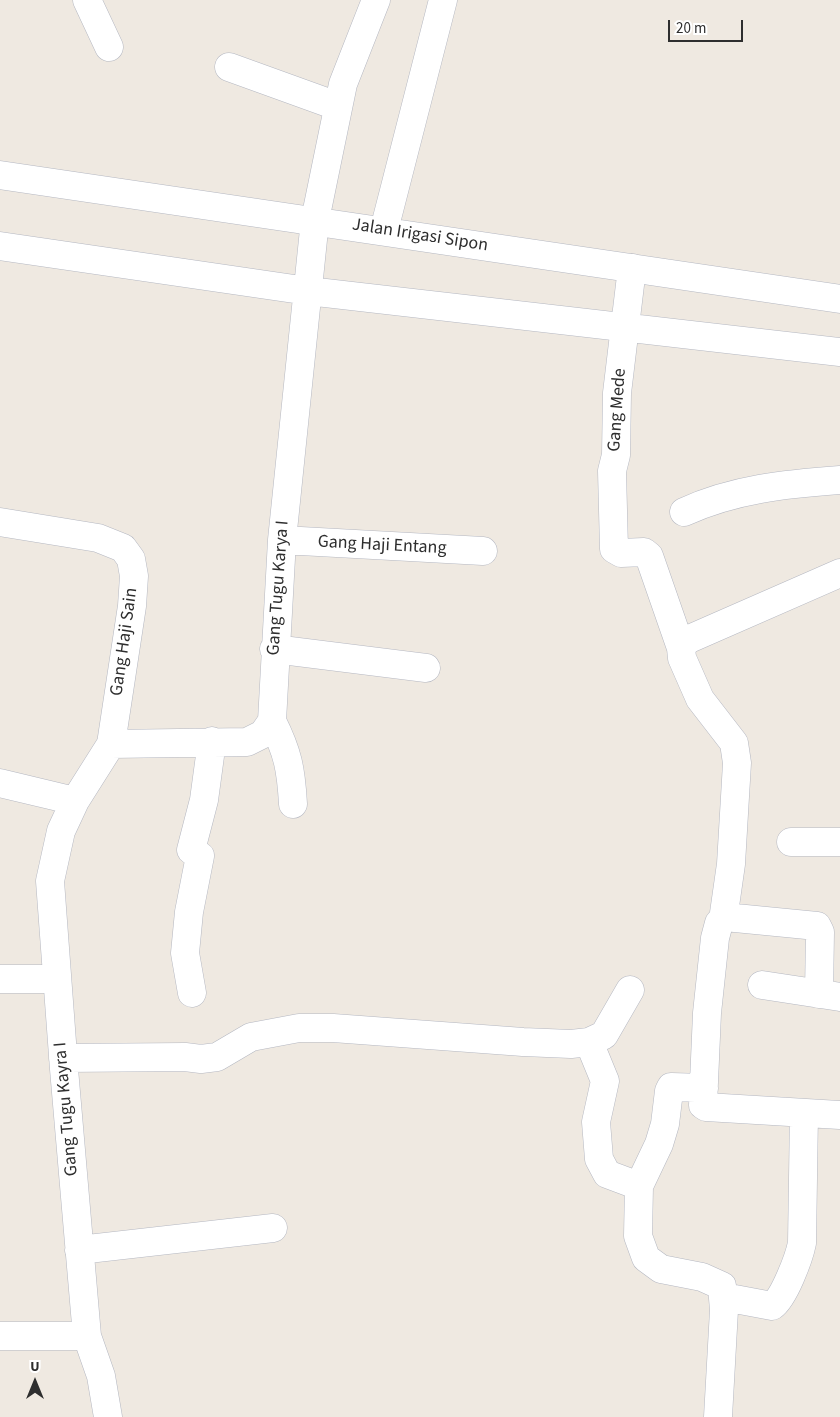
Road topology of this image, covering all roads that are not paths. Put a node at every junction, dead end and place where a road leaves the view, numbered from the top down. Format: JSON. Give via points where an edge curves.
{"nodes":[{"id":1,"x":87,"y":0,"type":"edge"},
{"id":2,"x":376,"y":0,"type":"edge"},
{"id":3,"x":443,"y":0,"type":"edge"},
{"id":4,"x":109,"y":47,"type":"dead end"},
{"id":5,"x":229,"y":67,"type":"dead end"},
{"id":6,"x":337,"y":106,"type":"junction"},
{"id":7,"x":0,"y":175,"type":"edge"},
{"id":8,"x":314,"y":226,"type":"junction"},
{"id":9,"x":384,"y":230,"type":"junction"},
{"id":10,"x":0,"y":246,"type":"edge"},
{"id":11,"x":631,"y":276,"type":"junction"},
{"id":12,"x":308,"y":285,"type":"junction"},
{"id":13,"x":840,"y":299,"type":"edge"},
{"id":14,"x":626,"y":321,"type":"junction"},
{"id":15,"x":840,"y":352,"type":"edge"},
{"id":16,"x":840,"y":480,"type":"edge"},
{"id":17,"x":684,"y":512,"type":"dead end"},
{"id":18,"x":0,"y":522,"type":"edge"},
{"id":19,"x":282,"y":540,"type":"junction"},
{"id":20,"x":483,"y":551,"type":"dead end"},
{"id":21,"x":840,"y":573,"type":"edge"},
{"id":22,"x":681,"y":648,"type":"junction"},
{"id":23,"x":274,"y":649,"type":"junction"},
{"id":24,"x":426,"y":668,"type":"dead end"},
{"id":25,"x":272,"y":721,"type":"junction"},
{"id":26,"x":212,"y":741,"type":"junction"},
{"id":27,"x":111,"y":744,"type":"junction"},
{"id":28,"x":0,"y":782,"type":"edge"},
{"id":29,"x":75,"y":801,"type":"junction"},
{"id":30,"x":293,"y":804,"type":"dead end"},
{"id":31,"x":791,"y":842,"type":"dead end"},
{"id":32,"x":840,"y":842,"type":"edge"},
{"id":33,"x":725,"y":917,"type":"junction"},
{"id":34,"x":0,"y":979,"type":"edge"},
{"id":35,"x":57,"y":979,"type":"junction"},
{"id":36,"x":762,"y":985,"type":"dead end"},
{"id":37,"x":630,"y":990,"type":"dead end"},
{"id":38,"x":192,"y":993,"type":"dead end"},
{"id":39,"x":830,"y":995,"type":"edge"},
{"id":40,"x":589,"y":1042,"type":"junction"},
{"id":41,"x":63,"y":1058,"type":"junction"},
{"id":42,"x":704,"y":1088,"type":"junction"},
{"id":43,"x":804,"y":1113,"type":"junction"},
{"id":44,"x":840,"y":1115,"type":"edge"},
{"id":45,"x":640,"y":1186,"type":"junction"},
{"id":46,"x":272,"y":1228,"type":"dead end"},
{"id":47,"x":78,"y":1250,"type":"junction"},
{"id":48,"x":724,"y":1297,"type":"junction"},
{"id":49,"x":0,"y":1336,"type":"edge"},
{"id":50,"x":87,"y":1336,"type":"junction"},
{"id":51,"x":108,"y":1417,"type":"edge"},
{"id":52,"x":718,"y":1417,"type":"edge"}],
"edges":[{"from":1,"to":4,"type":"street"},
{"from":2,"to":6,"type":"street","name":"Gang Tugu Karya I"},
{"from":3,"to":9,"type":"street"},
{"from":5,"to":6,"type":"street"},
{"from":6,"to":8,"type":"street","name":"Gang Tugu Karya I"},
{"from":7,"to":8,"type":"street","name":"Jalan Irigasi Sipon"},
{"from":8,"to":9,"type":"street","name":"Jalan Irigasi Sipon"},
{"from":8,"to":12,"type":"street","name":"Gang Tugu Karya I"},
{"from":9,"to":11,"type":"street","name":"Jalan Irigasi Sipon"},
{"from":10,"to":12,"type":"street"},
{"from":11,"to":13,"type":"street","name":"Jalan Irigasi Sipon"},
{"from":11,"to":14,"type":"street","name":"Gang Mede"},
{"from":12,"to":14,"type":"street"},
{"from":12,"to":19,"type":"street","name":"Gang Tugu Karya I"},
{"from":14,"to":15,"type":"street"},
{"from":14,"to":22,"type":"street","name":"Gang Mede","via":[[612,471],[614,549],[616,552],[637,550],[648,556]]},
{"from":16,"to":17,"type":"street","via":[[744,492],[706,502]]},
{"from":18,"to":27,"type":"street","name":"Gang Haji Sain","via":[[98,538],[123,548],[131,559],[134,576],[132,606]]},
{"from":19,"to":20,"type":"street","name":"Gang Haji Entang"},
{"from":19,"to":23,"type":"street","name":"Gang Tugu Karya I"},
{"from":21,"to":22,"type":"street","via":[[687,640]]},
{"from":22,"to":33,"type":"street","via":[[682,658],[700,699],[734,743],[737,763]]},
{"from":23,"to":24,"type":"street"},
{"from":23,"to":25,"type":"street","name":"Gang Tugu Karya I"},
{"from":25,"to":26,"type":"street","via":[[263,734],[246,742]]},
{"from":25,"to":30,"type":"street","via":[[286,749]]},
{"from":26,"to":27,"type":"street"},
{"from":26,"to":38,"type":"street","via":[[204,800],[191,850],[200,856],[189,912],[186,953]]},
{"from":27,"to":29,"type":"street"},
{"from":28,"to":29,"type":"street"},
{"from":29,"to":35,"type":"street","name":"Gang Tugu Kayra I","via":[[61,831],[50,881]]},
{"from":31,"to":32,"type":"street"},
{"from":33,"to":39,"type":"street","via":[[817,926]]},
{"from":33,"to":42,"type":"street","via":[[719,923],[715,938]]},
{"from":34,"to":35,"type":"street"},
{"from":35,"to":41,"type":"street","name":"Gang Tugu Kayra I"},
{"from":36,"to":39,"type":"street"},
{"from":37,"to":40,"type":"street","via":[[604,1035]]},
{"from":40,"to":41,"type":"street","via":[[524,1042],[298,1028],[251,1037],[225,1053],[209,1058]]},
{"from":40,"to":45,"type":"street","via":[[605,1081],[596,1122],[599,1159],[607,1174]]},
{"from":41,"to":47,"type":"street","name":"Gang Tugu Kayra I"},
{"from":42,"to":43,"type":"street","via":[[706,1107]]},
{"from":42,"to":45,"type":"street","via":[[671,1087],[666,1124]]},
{"from":43,"to":44,"type":"street"},
{"from":43,"to":48,"type":"street","via":[[802,1243],[791,1273],[772,1306]]},
{"from":45,"to":48,"type":"street","via":[[638,1236],[646,1258],[661,1269],[702,1277],[722,1286]]},
{"from":46,"to":47,"type":"street"},
{"from":47,"to":50,"type":"street","name":"Gang Tugu Kayra I"},
{"from":48,"to":52,"type":"street"},
{"from":49,"to":50,"type":"street"},
{"from":50,"to":51,"type":"street","name":"Gang Tugu Kayra I","via":[[101,1376]]}]}
